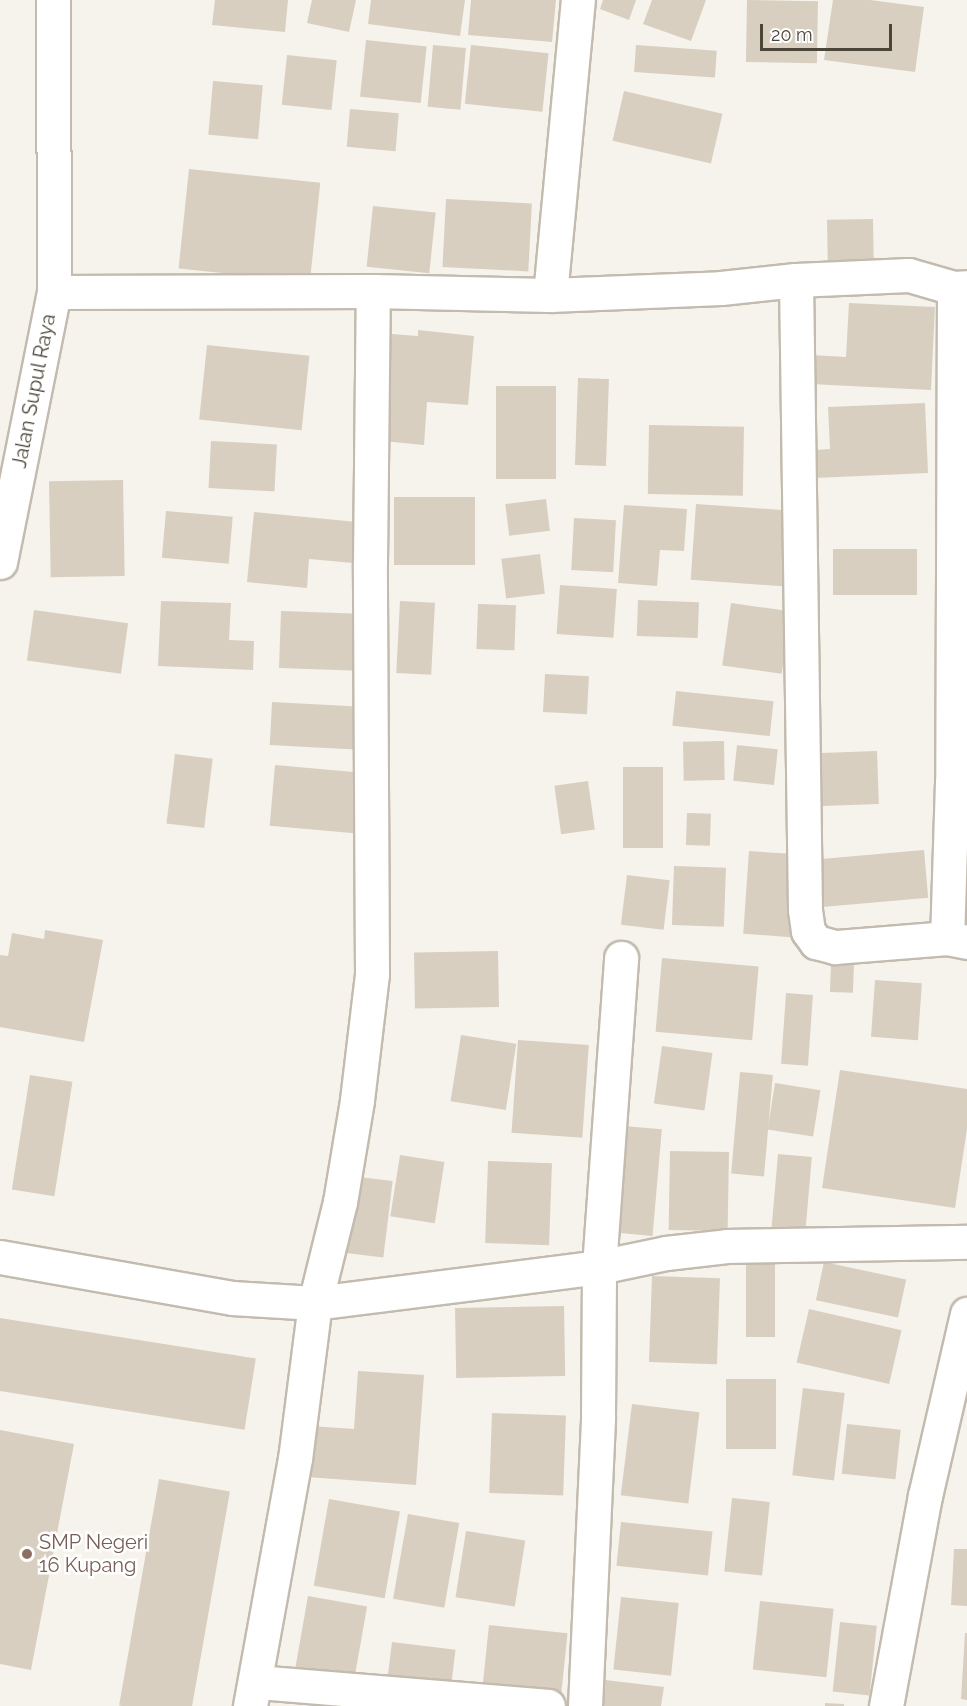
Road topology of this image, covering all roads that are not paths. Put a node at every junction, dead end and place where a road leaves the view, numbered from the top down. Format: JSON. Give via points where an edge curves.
{"nodes":[{"id":1,"x":53,"y":0,"type":"edge"},
{"id":2,"x":578,"y":0,"type":"edge"},
{"id":3,"x":796,"y":280,"type":"junction"},
{"id":4,"x":961,"y":288,"type":"edge"},
{"id":5,"x":373,"y":291,"type":"junction"},
{"id":6,"x":54,"y":292,"type":"junction"},
{"id":7,"x":550,"y":296,"type":"junction"},
{"id":8,"x":0,"y":562,"type":"edge"},
{"id":9,"x":957,"y":940,"type":"edge"},
{"id":10,"x":621,"y":958,"type":"dead end"},
{"id":11,"x":967,"y":1242,"type":"edge"},
{"id":12,"x":0,"y":1257,"type":"edge"},
{"id":13,"x":599,"y":1267,"type":"junction"},
{"id":14,"x":315,"y":1303,"type":"junction"},
{"id":15,"x":967,"y":1314,"type":"edge"},
{"id":16,"x":253,"y":1694,"type":"edge"},
{"id":17,"x":548,"y":1706,"type":"edge"},
{"id":18,"x":585,"y":1706,"type":"edge"},
{"id":19,"x":886,"y":1706,"type":"edge"}],
"edges":[{"from":1,"to":6,"type":"street","name":"Jalan Supul Raya"},
{"from":2,"to":7,"type":"street"},
{"from":3,"to":4,"type":"street","via":[[909,275]]},
{"from":3,"to":7,"type":"street","via":[[721,288]]},
{"from":3,"to":9,"type":"street","via":[[808,931],[816,942],[835,947]]},
{"from":4,"to":9,"type":"street","via":[[952,782]]},
{"from":5,"to":6,"type":"street"},
{"from":5,"to":7,"type":"street"},
{"from":5,"to":14,"type":"street","via":[[372,974],[340,1202]]},
{"from":6,"to":8,"type":"street","name":"Jalan Supul Raya"},
{"from":10,"to":13,"type":"street"},
{"from":11,"to":13,"type":"street","via":[[727,1246]]},
{"from":12,"to":14,"type":"street","via":[[232,1298]]},
{"from":13,"to":14,"type":"street"},
{"from":13,"to":18,"type":"street","via":[[598,1416]]},
{"from":14,"to":16,"type":"street","via":[[295,1459]]},
{"from":15,"to":19,"type":"street","via":[[925,1496]]},
{"from":16,"to":17,"type":"street"}]}
